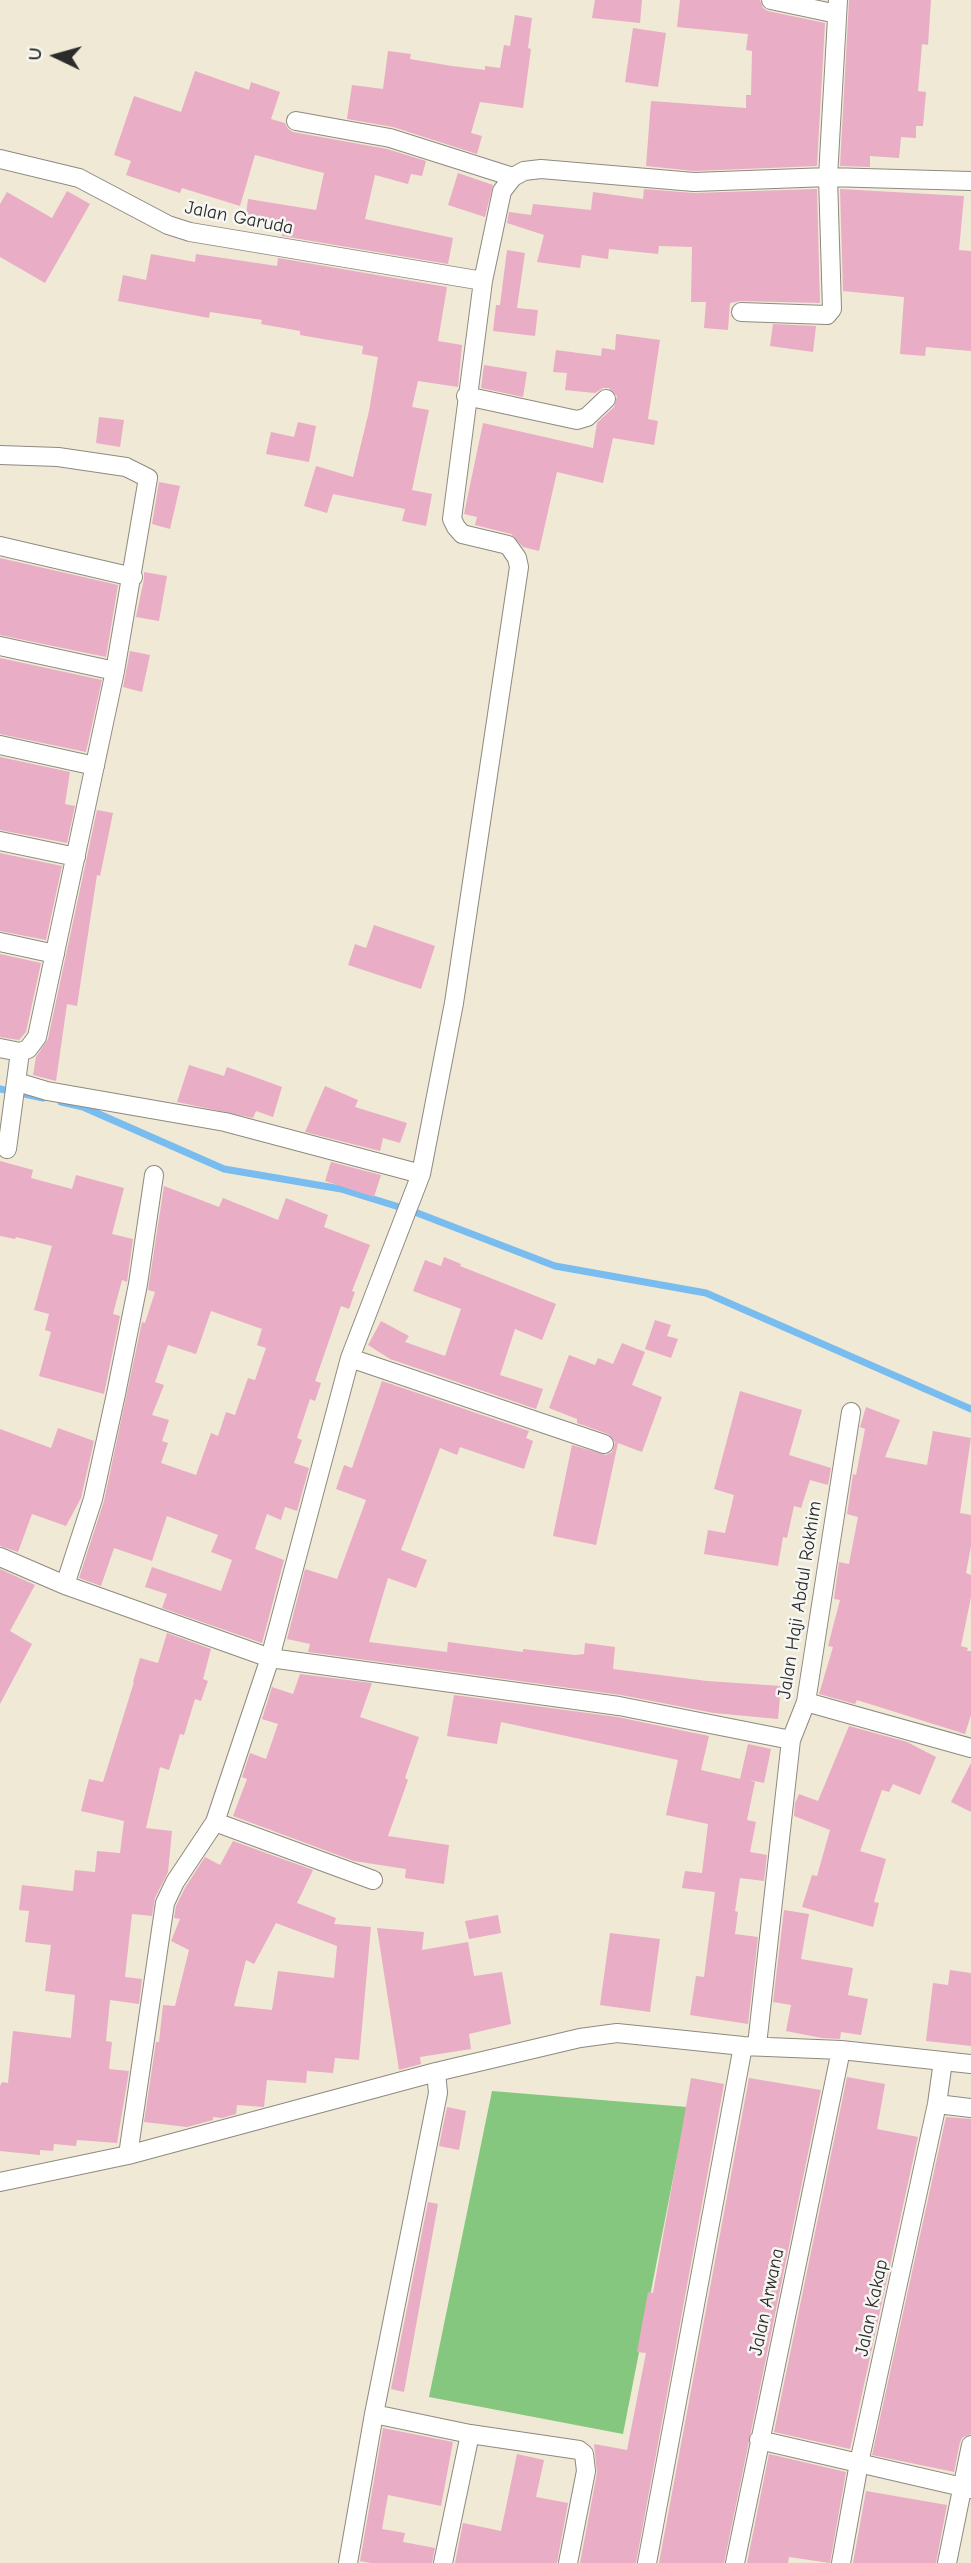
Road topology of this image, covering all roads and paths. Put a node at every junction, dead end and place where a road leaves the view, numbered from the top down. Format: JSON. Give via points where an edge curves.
{"nodes":[{"id":1,"x":771,"y":0,"type":"edge"},
{"id":2,"x":837,"y":7,"type":"edge"},
{"id":3,"x":296,"y":121,"type":"dead end"},
{"id":4,"x":0,"y":159,"type":"edge"},
{"id":5,"x":513,"y":177,"type":"junction"},
{"id":6,"x":828,"y":177,"type":"junction"},
{"id":7,"x":971,"y":181,"type":"edge"},
{"id":8,"x":483,"y":281,"type":"junction"},
{"id":9,"x":741,"y":312,"type":"dead end"},
{"id":10,"x":466,"y":396,"type":"junction"},
{"id":11,"x":606,"y":400,"type":"dead end"},
{"id":12,"x":0,"y":456,"type":"edge"},
{"id":13,"x":0,"y":546,"type":"edge"},
{"id":14,"x":133,"y":578,"type":"junction"},
{"id":15,"x":0,"y":646,"type":"edge"},
{"id":16,"x":115,"y":671,"type":"junction"},
{"id":17,"x":0,"y":745,"type":"edge"},
{"id":18,"x":95,"y":766,"type":"junction"},
{"id":19,"x":0,"y":841,"type":"edge"},
{"id":20,"x":76,"y":857,"type":"junction"},
{"id":21,"x":0,"y":942,"type":"edge"},
{"id":22,"x":55,"y":954,"type":"junction"},
{"id":23,"x":0,"y":1048,"type":"edge"},
{"id":24,"x":20,"y":1052,"type":"junction"},
{"id":25,"x":15,"y":1090,"type":"junction"},
{"id":26,"x":7,"y":1149,"type":"dead end"},
{"id":27,"x":421,"y":1174,"type":"junction"},
{"id":28,"x":154,"y":1175,"type":"dead end"},
{"id":29,"x":350,"y":1358,"type":"junction"},
{"id":30,"x":851,"y":1412,"type":"dead end"},
{"id":31,"x":604,"y":1444,"type":"dead end"},
{"id":32,"x":0,"y":1558,"type":"edge"},
{"id":33,"x":65,"y":1585,"type":"junction"},
{"id":34,"x":270,"y":1658,"type":"junction"},
{"id":35,"x":806,"y":1702,"type":"junction"},
{"id":36,"x":791,"y":1740,"type":"junction"},
{"id":37,"x":971,"y":1748,"type":"edge"},
{"id":38,"x":215,"y":1822,"type":"junction"},
{"id":39,"x":373,"y":1880,"type":"dead end"},
{"id":40,"x":750,"y":2045,"type":"junction"},
{"id":41,"x":841,"y":2050,"type":"junction"},
{"id":42,"x":943,"y":2061,"type":"junction"},
{"id":43,"x":971,"y":2064,"type":"edge"},
{"id":44,"x":436,"y":2072,"type":"junction"},
{"id":45,"x":937,"y":2104,"type":"junction"},
{"id":46,"x":971,"y":2108,"type":"edge"},
{"id":47,"x":128,"y":2155,"type":"junction"},
{"id":48,"x":0,"y":2182,"type":"edge"},
{"id":49,"x":374,"y":2414,"type":"junction"},
{"id":50,"x":470,"y":2434,"type":"junction"},
{"id":51,"x":759,"y":2440,"type":"junction"},
{"id":52,"x":971,"y":2445,"type":"edge"},
{"id":53,"x":859,"y":2463,"type":"junction"},
{"id":54,"x":967,"y":2488,"type":"edge"},
{"id":55,"x":348,"y":2563,"type":"edge"},
{"id":56,"x":443,"y":2563,"type":"edge"},
{"id":57,"x":568,"y":2563,"type":"edge"},
{"id":58,"x":647,"y":2563,"type":"edge"},
{"id":59,"x":735,"y":2563,"type":"edge"},
{"id":60,"x":841,"y":2563,"type":"edge"},
{"id":61,"x":947,"y":2563,"type":"edge"}],
"edges":[{"from":1,"to":2,"type":"street"},
{"from":2,"to":6,"type":"street"},
{"from":3,"to":5,"type":"street","via":[[390,138]]},
{"from":4,"to":8,"type":"street","name":"Jalan Garuda","via":[[79,178],[190,232]]},
{"from":5,"to":6,"type":"street","via":[[541,169],[694,182]]},
{"from":5,"to":8,"type":"street","via":[[502,191]]},
{"from":6,"to":7,"type":"street"},
{"from":6,"to":9,"type":"street","via":[[831,313]]},
{"from":8,"to":10,"type":"street"},
{"from":10,"to":11,"type":"street","via":[[577,419],[587,417]]},
{"from":10,"to":27,"type":"street","via":[[452,519],[462,534],[508,545],[519,568],[454,1003]]},
{"from":12,"to":14,"type":"street","via":[[58,457],[126,467],[148,478]]},
{"from":13,"to":14,"type":"street"},
{"from":14,"to":16,"type":"street"},
{"from":15,"to":16,"type":"street"},
{"from":16,"to":18,"type":"street"},
{"from":17,"to":18,"type":"street"},
{"from":18,"to":20,"type":"street"},
{"from":19,"to":20,"type":"street"},
{"from":20,"to":22,"type":"street"},
{"from":21,"to":22,"type":"street"},
{"from":22,"to":24,"type":"street","via":[[37,1037]]},
{"from":23,"to":24,"type":"street"},
{"from":24,"to":25,"type":"street"},
{"from":25,"to":26,"type":"street"},
{"from":25,"to":27,"type":"street","via":[[47,1091],[225,1122]]},
{"from":27,"to":29,"type":"street"},
{"from":28,"to":33,"type":"street","via":[[113,1408],[93,1499]]},
{"from":29,"to":31,"type":"street"},
{"from":29,"to":34,"type":"street"},
{"from":30,"to":35,"type":"street","name":"Jalan Haji Abdul Rokhim"},
{"from":32,"to":33,"type":"street"},
{"from":33,"to":34,"type":"street"},
{"from":34,"to":36,"type":"street","via":[[619,1706]]},
{"from":34,"to":38,"type":"street"},
{"from":35,"to":36,"type":"street","name":"Jalan Haji Abdul Rokhim"},
{"from":35,"to":37,"type":"street"},
{"from":36,"to":40,"type":"street","name":"Jalan Haji Abdul Rokhim"},
{"from":38,"to":39,"type":"street"},
{"from":38,"to":47,"type":"street","via":[[165,1903]]},
{"from":40,"to":41,"type":"street"},
{"from":40,"to":44,"type":"street","via":[[617,2033]]},
{"from":40,"to":58,"type":"street","name":"Jalan Haji Abdul Rokhim"},
{"from":41,"to":42,"type":"street"},
{"from":41,"to":51,"type":"street","name":"Jalan Arwana"},
{"from":42,"to":43,"type":"street"},
{"from":42,"to":45,"type":"street","name":"Jalan Kakap"},
{"from":44,"to":47,"type":"street"},
{"from":44,"to":49,"type":"street","via":[[438,2094]]},
{"from":45,"to":46,"type":"street"},
{"from":45,"to":53,"type":"street","name":"Jalan Kakap"},
{"from":47,"to":48,"type":"street"},
{"from":49,"to":50,"type":"street"},
{"from":49,"to":55,"type":"street"},
{"from":50,"to":56,"type":"street"},
{"from":50,"to":57,"type":"street","via":[[584,2454],[586,2471]]},
{"from":51,"to":53,"type":"street"},
{"from":51,"to":59,"type":"street","name":"Jalan Arwana"},
{"from":52,"to":54,"type":"street"},
{"from":53,"to":54,"type":"street"},
{"from":53,"to":60,"type":"street","name":"Jalan Kakap"},
{"from":54,"to":61,"type":"street"}]}
